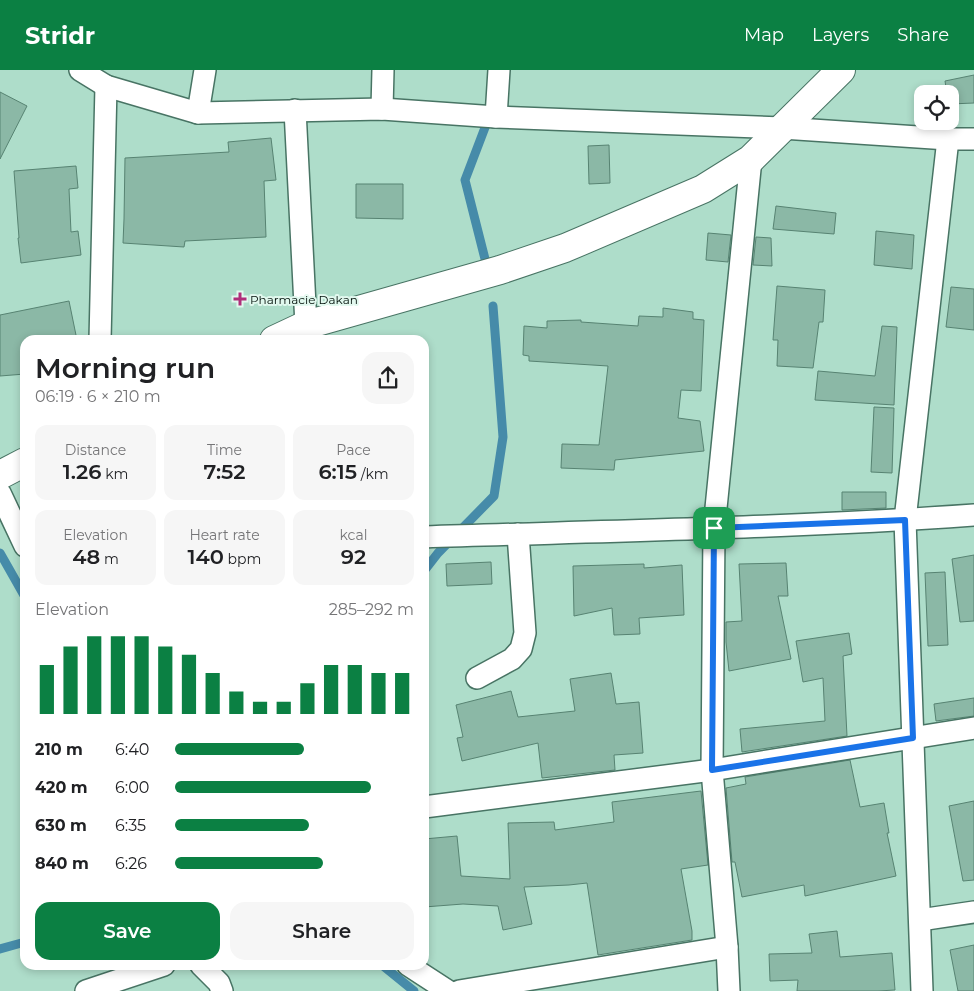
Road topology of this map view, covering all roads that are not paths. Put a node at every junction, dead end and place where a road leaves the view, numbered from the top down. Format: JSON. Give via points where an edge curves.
{"nodes":[{"id":1,"x":80,"y":70,"type":"edge"},
{"id":2,"x":204,"y":70,"type":"edge"},
{"id":3,"x":383,"y":70,"type":"edge"},
{"id":4,"x":499,"y":70,"type":"edge"},
{"id":5,"x":841,"y":70,"type":"edge"},
{"id":6,"x":106,"y":86,"type":"junction"},
{"id":7,"x":382,"y":109,"type":"junction"},
{"id":8,"x":296,"y":110,"type":"junction"},
{"id":9,"x":198,"y":113,"type":"junction"},
{"id":10,"x":496,"y":117,"type":"junction"},
{"id":11,"x":782,"y":128,"type":"junction"},
{"id":12,"x":948,"y":139,"type":"junction"},
{"id":13,"x":974,"y":140,"type":"edge"},
{"id":14,"x":751,"y":159,"type":"junction"},
{"id":15,"x":100,"y":335,"type":"edge"},
{"id":16,"x":289,"y":335,"type":"edge"},
{"id":17,"x":20,"y":465,"type":"edge"},
{"id":18,"x":0,"y":475,"type":"edge"},
{"id":19,"x":0,"y":493,"type":"edge"},
{"id":20,"x":974,"y":515,"type":"edge"},
{"id":21,"x":905,"y":520,"type":"junction"},
{"id":22,"x":714,"y":528,"type":"junction"},
{"id":23,"x":518,"y":534,"type":"junction"},
{"id":24,"x":20,"y":535,"type":"edge"},
{"id":25,"x":429,"y":537,"type":"edge"},
{"id":26,"x":477,"y":678,"type":"dead end"},
{"id":27,"x":974,"y":728,"type":"edge"},
{"id":28,"x":913,"y":738,"type":"junction"},
{"id":29,"x":712,"y":770,"type":"junction"},
{"id":30,"x":429,"y":806,"type":"edge"},
{"id":31,"x":974,"y":912,"type":"edge"},
{"id":32,"x":920,"y":920,"type":"junction"},
{"id":33,"x":727,"y":947,"type":"junction"},
{"id":34,"x":149,"y":970,"type":"edge"},
{"id":35,"x":205,"y":970,"type":"edge"},
{"id":36,"x":416,"y":970,"type":"edge"},
{"id":37,"x":220,"y":987,"type":"edge"},
{"id":38,"x":86,"y":991,"type":"edge"},
{"id":39,"x":448,"y":991,"type":"edge"},
{"id":40,"x":459,"y":991,"type":"edge"},
{"id":41,"x":729,"y":991,"type":"edge"},
{"id":42,"x":922,"y":991,"type":"edge"}],
"edges":[{"from":1,"to":6,"type":"street"},
{"from":2,"to":9,"type":"street"},
{"from":3,"to":7,"type":"street"},
{"from":4,"to":10,"type":"street"},
{"from":5,"to":11,"type":"street"},
{"from":6,"to":9,"type":"street"},
{"from":6,"to":15,"type":"street"},
{"from":7,"to":8,"type":"street"},
{"from":7,"to":10,"type":"street"},
{"from":8,"to":9,"type":"street"},
{"from":8,"to":16,"type":"street"},
{"from":10,"to":11,"type":"street"},
{"from":11,"to":12,"type":"street"},
{"from":11,"to":14,"type":"street"},
{"from":12,"to":13,"type":"street"},
{"from":12,"to":21,"type":"street"},
{"from":14,"to":16,"type":"street","via":[[703,189],[565,248]]},
{"from":14,"to":22,"type":"street"},
{"from":17,"to":18,"type":"street"},
{"from":19,"to":24,"type":"street"},
{"from":20,"to":21,"type":"street"},
{"from":21,"to":22,"type":"street"},
{"from":21,"to":28,"type":"street"},
{"from":22,"to":23,"type":"street"},
{"from":22,"to":29,"type":"street"},
{"from":23,"to":25,"type":"street"},
{"from":23,"to":26,"type":"street","via":[[525,633],[521,648],[512,659]]},
{"from":27,"to":28,"type":"street"},
{"from":28,"to":29,"type":"street"},
{"from":28,"to":32,"type":"street"},
{"from":29,"to":30,"type":"street"},
{"from":29,"to":33,"type":"street"},
{"from":31,"to":32,"type":"street"},
{"from":32,"to":42,"type":"street"},
{"from":33,"to":40,"type":"street"},
{"from":33,"to":41,"type":"street"},
{"from":34,"to":38,"type":"street"},
{"from":35,"to":37,"type":"street"},
{"from":36,"to":39,"type":"street"}]}
